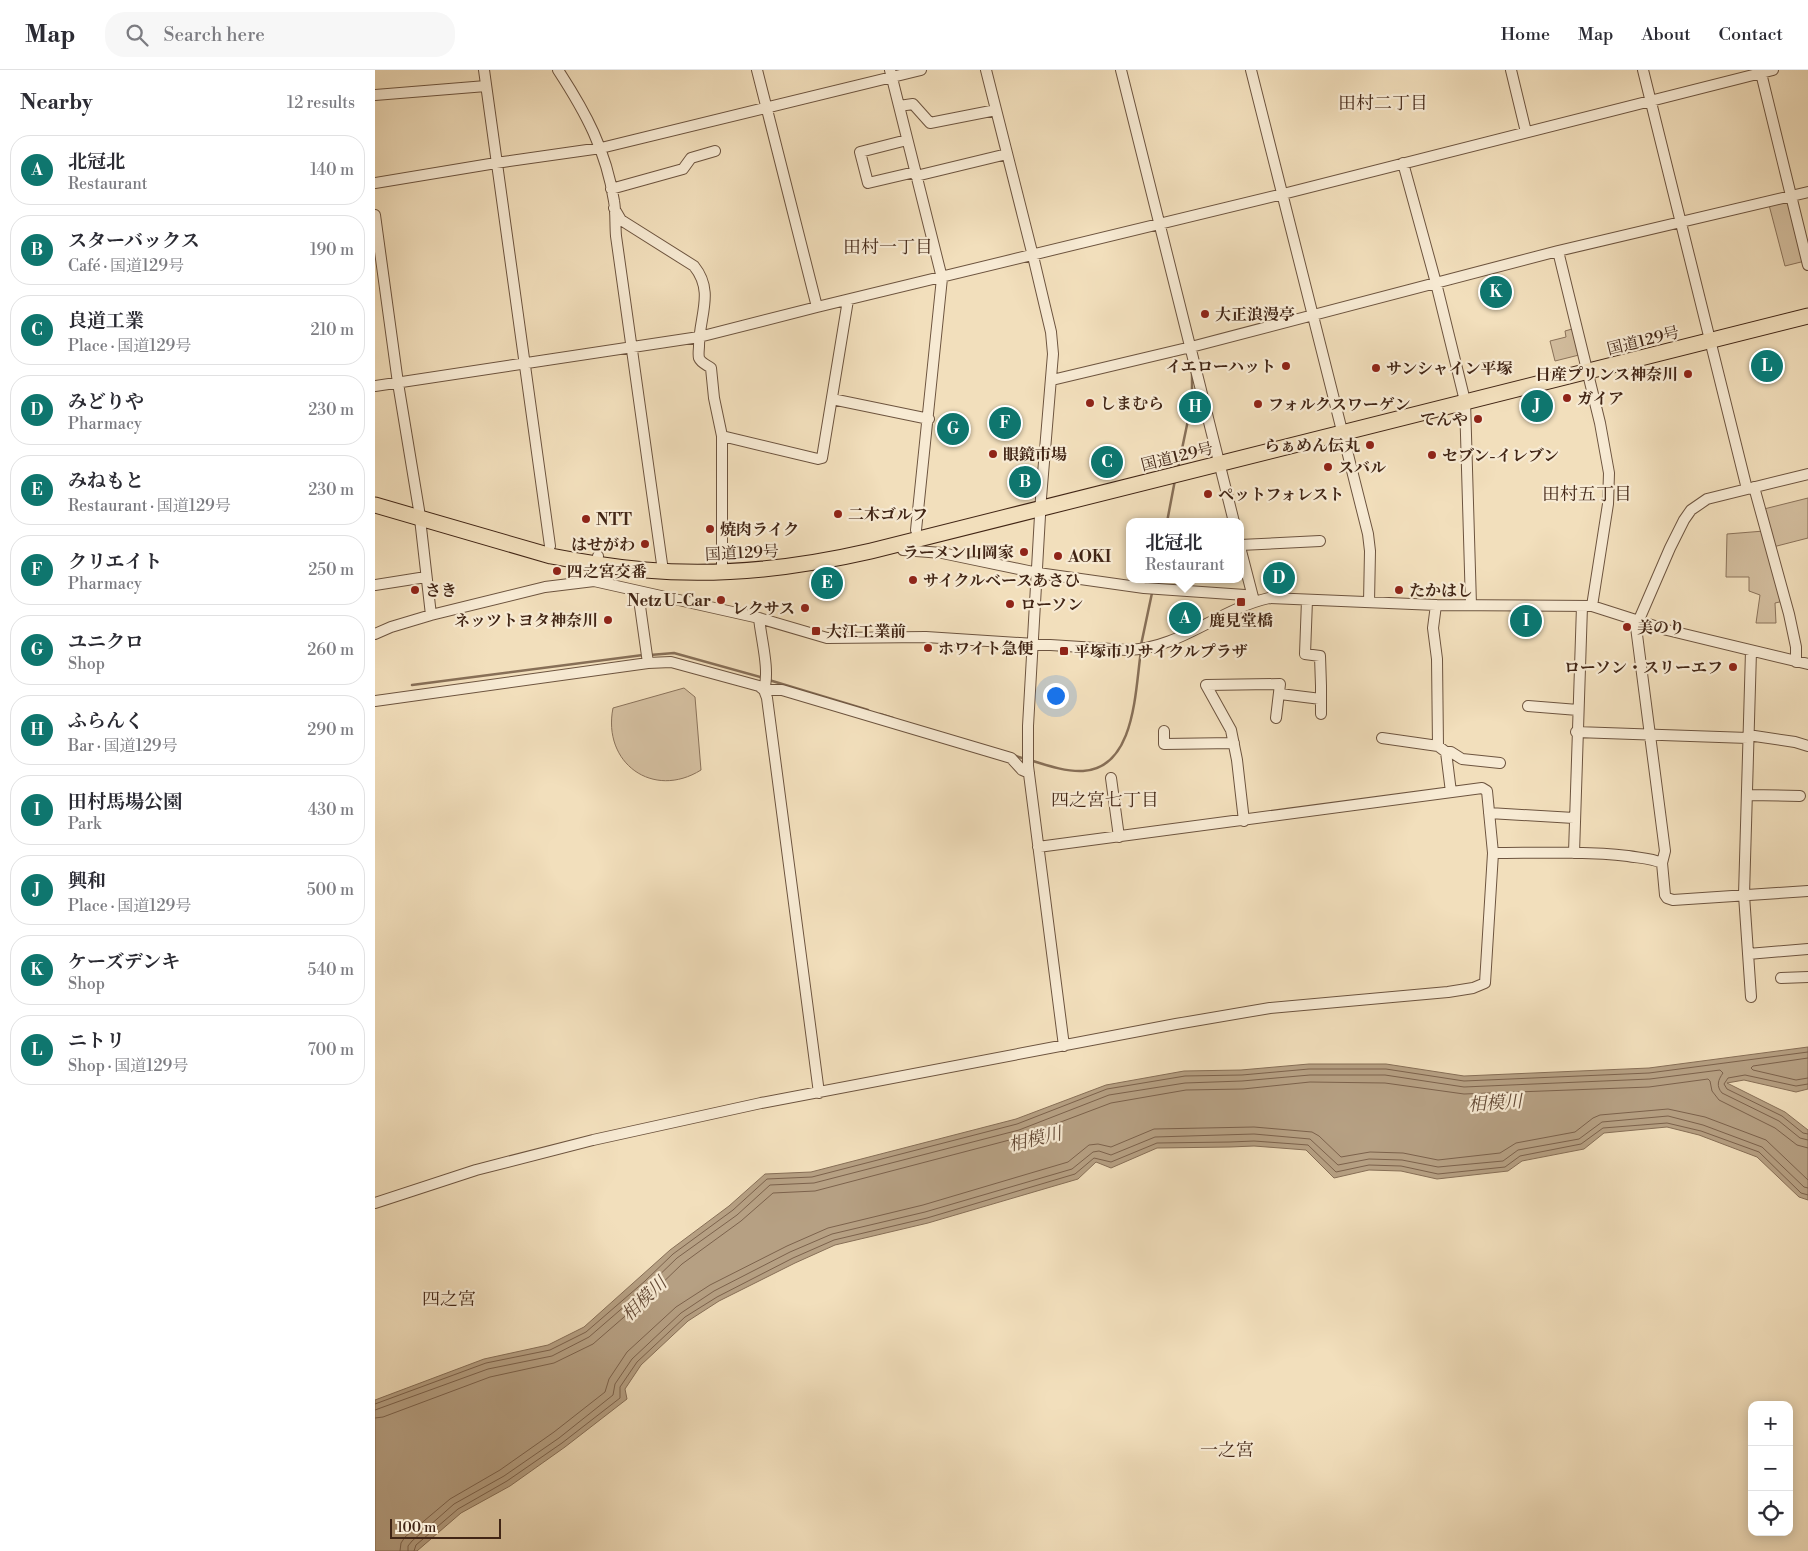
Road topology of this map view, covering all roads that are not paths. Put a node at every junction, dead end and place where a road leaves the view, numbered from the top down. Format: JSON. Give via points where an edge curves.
{"nodes":[{"id":1,"x":484,"y":70,"type":"edge"},
{"id":2,"x":558,"y":70,"type":"edge"},
{"id":3,"x":757,"y":70,"type":"edge"},
{"id":4,"x":921,"y":70,"type":"edge"},
{"id":5,"x":986,"y":70,"type":"edge"},
{"id":6,"x":1121,"y":70,"type":"edge"},
{"id":7,"x":1251,"y":70,"type":"edge"},
{"id":8,"x":1511,"y":70,"type":"edge"},
{"id":9,"x":1643,"y":70,"type":"edge"},
{"id":10,"x":1773,"y":70,"type":"edge"},
{"id":11,"x":891,"y":73,"type":"edge"},
{"id":12,"x":1761,"y":73,"type":"junction"},
{"id":13,"x":486,"y":86,"type":"junction"},
{"id":14,"x":375,"y":95,"type":"edge"},
{"id":15,"x":1651,"y":100,"type":"junction"},
{"id":16,"x":899,"y":106,"type":"junction"},
{"id":17,"x":767,"y":108,"type":"junction"},
{"id":18,"x":996,"y":110,"type":"junction"},
{"id":19,"x":1526,"y":132,"type":"junction"},
{"id":20,"x":907,"y":140,"type":"junction"},
{"id":21,"x":601,"y":148,"type":"junction"},
{"id":22,"x":715,"y":151,"type":"dead end"},
{"id":23,"x":1007,"y":154,"type":"junction"},
{"id":24,"x":497,"y":163,"type":"junction"},
{"id":25,"x":1403,"y":163,"type":"junction"},
{"id":26,"x":915,"y":174,"type":"junction"},
{"id":27,"x":375,"y":183,"type":"edge"},
{"id":28,"x":611,"y":189,"type":"junction"},
{"id":29,"x":1808,"y":192,"type":"edge"},
{"id":30,"x":1283,"y":194,"type":"junction"},
{"id":31,"x":1791,"y":196,"type":"junction"},
{"id":32,"x":614,"y":208,"type":"junction"},
{"id":33,"x":375,"y":215,"type":"edge"},
{"id":34,"x":1680,"y":222,"type":"junction"},
{"id":35,"x":1159,"y":224,"type":"junction"},
{"id":36,"x":1558,"y":251,"type":"junction"},
{"id":37,"x":1033,"y":256,"type":"junction"},
{"id":38,"x":1808,"y":264,"type":"edge"},
{"id":39,"x":942,"y":278,"type":"junction"},
{"id":40,"x":1436,"y":283,"type":"junction"},
{"id":41,"x":848,"y":300,"type":"junction"},
{"id":42,"x":1808,"y":306,"type":"edge"},
{"id":43,"x":817,"y":307,"type":"junction"},
{"id":44,"x":1312,"y":315,"type":"junction"},
{"id":45,"x":1808,"y":316,"type":"edge"},
{"id":46,"x":1708,"y":336,"type":"junction"},
{"id":47,"x":699,"y":338,"type":"junction"},
{"id":48,"x":1191,"y":347,"type":"junction"},
{"id":49,"x":632,"y":348,"type":"junction"},
{"id":50,"x":525,"y":364,"type":"junction"},
{"id":51,"x":1586,"y":367,"type":"junction"},
{"id":52,"x":1052,"y":380,"type":"junction"},
{"id":53,"x":398,"y":383,"type":"junction"},
{"id":54,"x":375,"y":386,"type":"edge"},
{"id":55,"x":1464,"y":397,"type":"junction"},
{"id":56,"x":832,"y":399,"type":"junction"},
{"id":57,"x":929,"y":419,"type":"junction"},
{"id":58,"x":1341,"y":428,"type":"junction"},
{"id":59,"x":722,"y":436,"type":"junction"},
{"id":60,"x":1219,"y":459,"type":"junction"},
{"id":61,"x":1808,"y":474,"type":"edge"},
{"id":62,"x":1750,"y":488,"type":"junction"},
{"id":63,"x":375,"y":497,"type":"edge"},
{"id":64,"x":1041,"y":503,"type":"junction"},
{"id":65,"x":375,"y":505,"type":"edge"},
{"id":66,"x":419,"y":514,"type":"junction"},
{"id":67,"x":1233,"y":518,"type":"edge"},
{"id":68,"x":944,"y":532,"type":"junction"},
{"id":69,"x":923,"y":539,"type":"junction"},
{"id":70,"x":1321,"y":541,"type":"dead end"},
{"id":71,"x":551,"y":546,"type":"junction"},
{"id":72,"x":1244,"y":546,"type":"edge"},
{"id":73,"x":942,"y":553,"type":"junction"},
{"id":74,"x":598,"y":560,"type":"junction"},
{"id":75,"x":1244,"y":562,"type":"edge"},
{"id":76,"x":663,"y":567,"type":"junction"},
{"id":77,"x":722,"y":568,"type":"junction"},
{"id":78,"x":1038,"y":573,"type":"junction"},
{"id":79,"x":427,"y":577,"type":"junction"},
{"id":80,"x":594,"y":581,"type":"junction"},
{"id":81,"x":375,"y":585,"type":"edge"},
{"id":82,"x":638,"y":592,"type":"junction"},
{"id":83,"x":1307,"y":600,"type":"junction"},
{"id":84,"x":1254,"y":601,"type":"junction"},
{"id":85,"x":1369,"y":602,"type":"junction"},
{"id":86,"x":1436,"y":605,"type":"junction"},
{"id":87,"x":1471,"y":605,"type":"junction"},
{"id":88,"x":1587,"y":606,"type":"junction"},
{"id":89,"x":431,"y":615,"type":"junction"},
{"id":90,"x":759,"y":618,"type":"junction"},
{"id":91,"x":1638,"y":622,"type":"junction"},
{"id":92,"x":375,"y":634,"type":"edge"},
{"id":93,"x":1034,"y":645,"type":"junction"},
{"id":94,"x":1751,"y":651,"type":"junction"},
{"id":95,"x":1796,"y":662,"type":"junction"},
{"id":96,"x":648,"y":663,"type":"junction"},
{"id":97,"x":1808,"y":664,"type":"edge"},
{"id":98,"x":765,"y":681,"type":"junction"},
{"id":99,"x":1280,"y":694,"type":"junction"},
{"id":100,"x":1321,"y":699,"type":"junction"},
{"id":101,"x":375,"y":701,"type":"edge"},
{"id":102,"x":1528,"y":706,"type":"dead end"},
{"id":103,"x":1578,"y":710,"type":"junction"},
{"id":104,"x":1321,"y":714,"type":"dead end"},
{"id":105,"x":1276,"y":718,"type":"dead end"},
{"id":106,"x":1164,"y":731,"type":"dead end"},
{"id":107,"x":1577,"y":732,"type":"junction"},
{"id":108,"x":1650,"y":735,"type":"junction"},
{"id":109,"x":1748,"y":736,"type":"junction"},
{"id":110,"x":1381,"y":738,"type":"dead end"},
{"id":111,"x":1234,"y":743,"type":"junction"},
{"id":112,"x":1808,"y":746,"type":"edge"},
{"id":113,"x":1442,"y":749,"type":"junction"},
{"id":114,"x":1500,"y":763,"type":"dead end"},
{"id":115,"x":1028,"y":769,"type":"junction"},
{"id":116,"x":1111,"y":778,"type":"dead end"},
{"id":117,"x":1451,"y":792,"type":"junction"},
{"id":118,"x":1747,"y":795,"type":"junction"},
{"id":119,"x":1800,"y":796,"type":"dead end"},
{"id":120,"x":1489,"y":813,"type":"junction"},
{"id":121,"x":1574,"y":818,"type":"junction"},
{"id":122,"x":1244,"y":820,"type":"junction"},
{"id":123,"x":1119,"y":837,"type":"junction"},
{"id":124,"x":1038,"y":847,"type":"junction"},
{"id":125,"x":1573,"y":853,"type":"junction"},
{"id":126,"x":1493,"y":854,"type":"junction"},
{"id":127,"x":1662,"y":863,"type":"junction"},
{"id":128,"x":1808,"y":891,"type":"edge"},
{"id":129,"x":1744,"y":895,"type":"junction"},
{"id":130,"x":1808,"y":948,"type":"edge"},
{"id":131,"x":1749,"y":954,"type":"junction"},
{"id":132,"x":1808,"y":977,"type":"edge"},
{"id":133,"x":1781,"y":978,"type":"dead end"},
{"id":134,"x":1751,"y":997,"type":"dead end"},
{"id":135,"x":1064,"y":1046,"type":"junction"},
{"id":136,"x":819,"y":1093,"type":"junction"},
{"id":137,"x":375,"y":1203,"type":"edge"}],
"edges":[{"from":1,"to":13,"type":"street"},
{"from":2,"to":21,"type":"street","via":[[585,112]]},
{"from":3,"to":17,"type":"street"},
{"from":4,"to":11,"type":"street"},
{"from":5,"to":18,"type":"street"},
{"from":6,"to":35,"type":"street"},
{"from":7,"to":30,"type":"street"},
{"from":8,"to":19,"type":"street"},
{"from":9,"to":15,"type":"street"},
{"from":10,"to":12,"type":"street"},
{"from":11,"to":16,"type":"street"},
{"from":11,"to":17,"type":"street"},
{"from":12,"to":15,"type":"street"},
{"from":12,"to":31,"type":"street"},
{"from":13,"to":14,"type":"street"},
{"from":13,"to":24,"type":"street"},
{"from":15,"to":19,"type":"street"},
{"from":15,"to":34,"type":"street"},
{"from":16,"to":18,"type":"street","via":[[913,104],[931,124]]},
{"from":16,"to":20,"type":"street"},
{"from":17,"to":21,"type":"street"},
{"from":17,"to":43,"type":"street"},
{"from":18,"to":23,"type":"street"},
{"from":19,"to":25,"type":"street"},
{"from":20,"to":26,"type":"street"},
{"from":20,"to":26,"type":"street","via":[[860,152],[868,183]]},
{"from":21,"to":24,"type":"street"},
{"from":21,"to":28,"type":"street"},
{"from":22,"to":28,"type":"street","via":[[691,158],[683,169]]},
{"from":23,"to":26,"type":"street"},
{"from":23,"to":37,"type":"street"},
{"from":24,"to":27,"type":"street"},
{"from":24,"to":50,"type":"street"},
{"from":25,"to":30,"type":"street"},
{"from":25,"to":40,"type":"street"},
{"from":26,"to":39,"type":"street"},
{"from":28,"to":32,"type":"street"},
{"from":29,"to":31,"type":"street"},
{"from":30,"to":35,"type":"street"},
{"from":30,"to":44,"type":"street"},
{"from":31,"to":34,"type":"street"},
{"from":31,"to":38,"type":"street"},
{"from":32,"to":47,"type":"street","via":[[621,220],[694,266],[701,274],[705,298]]},
{"from":32,"to":49,"type":"street","via":[[615,236]]},
{"from":33,"to":53,"type":"street"},
{"from":34,"to":36,"type":"street"},
{"from":34,"to":46,"type":"street"},
{"from":35,"to":37,"type":"street"},
{"from":35,"to":48,"type":"street"},
{"from":36,"to":40,"type":"street"},
{"from":36,"to":51,"type":"street"},
{"from":37,"to":39,"type":"street"},
{"from":37,"to":52,"type":"street","via":[[1051,332]]},
{"from":39,"to":41,"type":"street"},
{"from":39,"to":57,"type":"street"},
{"from":40,"to":44,"type":"street"},
{"from":40,"to":55,"type":"street"},
{"from":41,"to":43,"type":"street"},
{"from":41,"to":56,"type":"street"},
{"from":42,"to":46,"type":"highway","name":"国道129号"},
{"from":43,"to":47,"type":"street"},
{"from":44,"to":48,"type":"street"},
{"from":44,"to":58,"type":"street"},
{"from":45,"to":46,"type":"highway","name":"国道129号"},
{"from":46,"to":51,"type":"highway","name":"国道129号"},
{"from":46,"to":62,"type":"street"},
{"from":47,"to":49,"type":"street"},
{"from":47,"to":59,"type":"street","via":[[699,358],[711,368]]},
{"from":48,"to":52,"type":"street"},
{"from":48,"to":60,"type":"street"},
{"from":49,"to":50,"type":"street"},
{"from":49,"to":76,"type":"street"},
{"from":50,"to":53,"type":"street"},
{"from":50,"to":71,"type":"street"},
{"from":51,"to":55,"type":"highway","name":"国道129号"},
{"from":51,"to":88,"type":"street","via":[[1609,473],[1608,504]]},
{"from":52,"to":64,"type":"street"},
{"from":53,"to":54,"type":"street"},
{"from":53,"to":66,"type":"street"},
{"from":55,"to":58,"type":"highway","name":"国道129号"},
{"from":55,"to":87,"type":"street"},
{"from":56,"to":57,"type":"street"},
{"from":56,"to":59,"type":"street","via":[[822,458]]},
{"from":57,"to":69,"type":"street"},
{"from":58,"to":60,"type":"highway","name":"国道129号"},
{"from":58,"to":85,"type":"street","via":[[1368,534]]},
{"from":59,"to":77,"type":"street"},
{"from":60,"to":64,"type":"highway","name":"国道129号"},
{"from":60,"to":67,"type":"street"},
{"from":61,"to":62,"type":"street"},
{"from":62,"to":91,"type":"street","via":[[1707,499],[1691,510],[1683,520]]},
{"from":62,"to":95,"type":"street","via":[[1789,614]]},
{"from":63,"to":66,"type":"highway","name":"国道129号"},
{"from":64,"to":68,"type":"highway","name":"国道129号"},
{"from":64,"to":69,"type":"highway","name":"国道129号"},
{"from":64,"to":78,"type":"street"},
{"from":65,"to":66,"type":"highway","name":"国道129号"},
{"from":66,"to":71,"type":"highway","name":"国道129号"},
{"from":66,"to":74,"type":"highway","name":"国道129号","via":[[551,556]]},
{"from":66,"to":79,"type":"street"},
{"from":68,"to":69,"type":"highway","name":"国道129号"},
{"from":68,"to":73,"type":"street"},
{"from":69,"to":73,"type":"street"},
{"from":69,"to":77,"type":"highway","name":"国道129号"},
{"from":69,"to":77,"type":"highway","name":"国道129号","via":[[792,567]]},
{"from":70,"to":72,"type":"street"},
{"from":71,"to":74,"type":"highway","name":"国道129号"},
{"from":73,"to":78,"type":"street"},
{"from":74,"to":76,"type":"highway","name":"国道129号"},
{"from":74,"to":80,"type":"street"},
{"from":75,"to":84,"type":"street"},
{"from":76,"to":77,"type":"highway","name":"国道129号"},
{"from":78,"to":84,"type":"street","via":[[1144,588],[1245,595]]},
{"from":78,"to":93,"type":"street"},
{"from":79,"to":81,"type":"street"},
{"from":79,"to":89,"type":"street"},
{"from":80,"to":82,"type":"street"},
{"from":80,"to":89,"type":"street","via":[[545,587]]},
{"from":82,"to":90,"type":"street"},
{"from":82,"to":96,"type":"street"},
{"from":83,"to":84,"type":"street","via":[[1278,598]]},
{"from":83,"to":85,"type":"street"},
{"from":83,"to":100,"type":"street","via":[[1305,654],[1320,656]]},
{"from":84,"to":93,"type":"street","via":[[1180,637],[1141,649]]},
{"from":85,"to":86,"type":"street"},
{"from":86,"to":87,"type":"street"},
{"from":86,"to":113,"type":"street","via":[[1433,628]]},
{"from":87,"to":88,"type":"street"},
{"from":88,"to":91,"type":"street"},
{"from":88,"to":103,"type":"street"},
{"from":89,"to":92,"type":"street"},
{"from":90,"to":93,"type":"street","via":[[816,636],[837,639],[926,637]]},
{"from":90,"to":98,"type":"street"},
{"from":91,"to":94,"type":"street"},
{"from":91,"to":108,"type":"street","via":[[1636,627]]},
{"from":93,"to":115,"type":"street"},
{"from":94,"to":95,"type":"street"},
{"from":94,"to":109,"type":"street"},
{"from":95,"to":97,"type":"street"},
{"from":96,"to":98,"type":"street","via":[[671,662],[759,686]]},
{"from":96,"to":101,"type":"street"},
{"from":98,"to":115,"type":"street","via":[[782,690],[1011,758],[1022,770]]},
{"from":98,"to":136,"type":"street"},
{"from":99,"to":100,"type":"street"},
{"from":99,"to":105,"type":"street"},
{"from":99,"to":111,"type":"street","via":[[1280,684],[1206,685],[1231,730]]},
{"from":100,"to":104,"type":"street"},
{"from":102,"to":103,"type":"street"},
{"from":103,"to":107,"type":"street"},
{"from":106,"to":111,"type":"street","via":[[1164,744]]},
{"from":107,"to":108,"type":"street"},
{"from":107,"to":121,"type":"street"},
{"from":108,"to":109,"type":"street"},
{"from":108,"to":127,"type":"street","via":[[1665,851]]},
{"from":109,"to":112,"type":"street"},
{"from":109,"to":118,"type":"street"},
{"from":110,"to":113,"type":"street"},
{"from":111,"to":122,"type":"street"},
{"from":113,"to":114,"type":"street","via":[[1462,759]]},
{"from":113,"to":117,"type":"street"},
{"from":115,"to":124,"type":"street"},
{"from":116,"to":123,"type":"street"},
{"from":117,"to":120,"type":"street","via":[[1482,788],[1487,791]]},
{"from":117,"to":122,"type":"street"},
{"from":118,"to":119,"type":"street"},
{"from":118,"to":129,"type":"street"},
{"from":120,"to":121,"type":"street"},
{"from":120,"to":126,"type":"street"},
{"from":121,"to":125,"type":"street"},
{"from":122,"to":123,"type":"street"},
{"from":123,"to":124,"type":"street"},
{"from":124,"to":135,"type":"street"},
{"from":125,"to":126,"type":"street"},
{"from":125,"to":127,"type":"street","via":[[1617,855]]},
{"from":126,"to":135,"type":"street","via":[[1486,976],[1485,983],[1480,986],[1448,992],[1270,1008]]},
{"from":127,"to":129,"type":"street","via":[[1667,898]]},
{"from":128,"to":129,"type":"street"},
{"from":129,"to":131,"type":"street"},
{"from":130,"to":131,"type":"street"},
{"from":131,"to":134,"type":"street"},
{"from":132,"to":133,"type":"street"},
{"from":135,"to":136,"type":"street"},
{"from":136,"to":137,"type":"street","via":[[593,1140],[476,1170]]}]}
